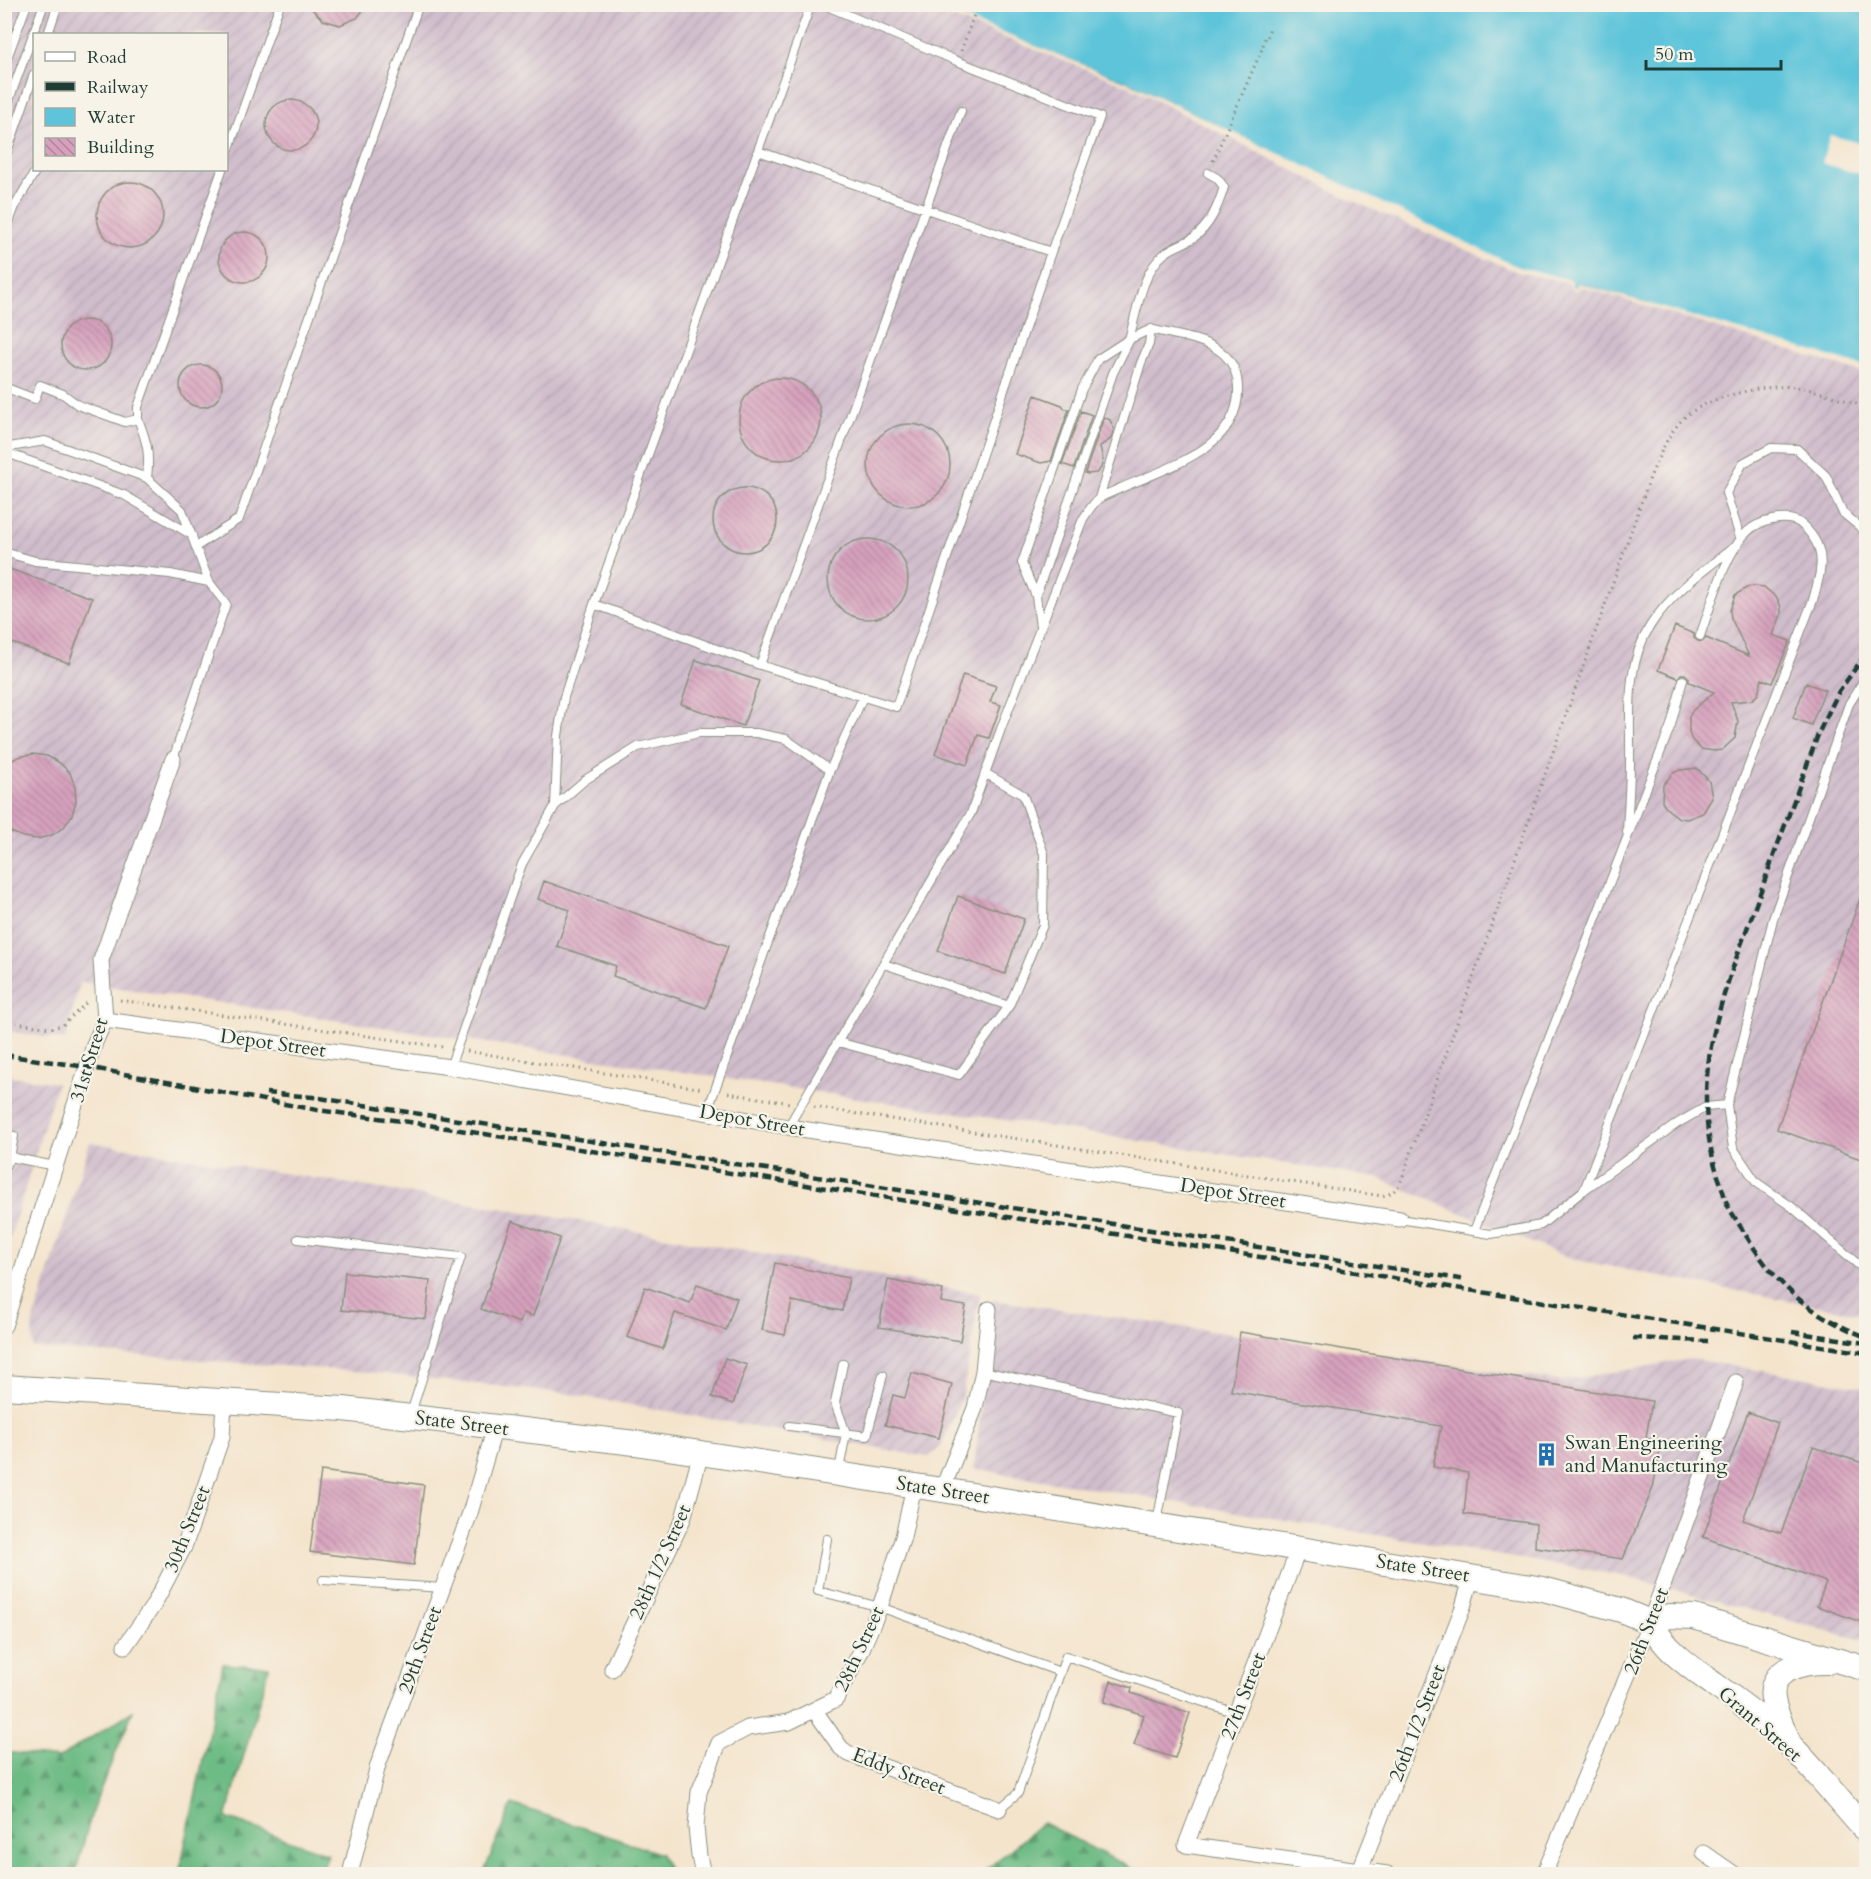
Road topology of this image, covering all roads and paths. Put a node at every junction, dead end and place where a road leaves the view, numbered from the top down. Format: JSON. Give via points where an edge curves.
{"nodes":[{"id":1,"x":27,"y":4,"type":"edge"},
{"id":2,"x":44,"y":4,"type":"edge"},
{"id":3,"x":58,"y":4,"type":"edge"},
{"id":4,"x":280,"y":4,"type":"edge"},
{"id":5,"x":419,"y":4,"type":"edge"},
{"id":6,"x":810,"y":4,"type":"edge"},
{"id":7,"x":822,"y":4,"type":"edge"},
{"id":8,"x":978,"y":4,"type":"edge"},
{"id":9,"x":1270,"y":27,"type":"dead end"},
{"id":10,"x":33,"y":33,"type":"edge"},
{"id":11,"x":48,"y":33,"type":"edge"},
{"id":12,"x":33,"y":34,"type":"edge"},
{"id":13,"x":957,"y":61,"type":"junction"},
{"id":14,"x":4,"y":66,"type":"edge"},
{"id":15,"x":33,"y":77,"type":"edge"},
{"id":16,"x":961,"y":111,"type":"dead end"},
{"id":17,"x":4,"y":114,"type":"edge"},
{"id":18,"x":228,"y":151,"type":"edge"},
{"id":19,"x":758,"y":151,"type":"junction"},
{"id":20,"x":4,"y":161,"type":"edge"},
{"id":21,"x":35,"y":171,"type":"edge"},
{"id":22,"x":222,"y":171,"type":"edge"},
{"id":23,"x":1208,"y":173,"type":"joint"},
{"id":24,"x":926,"y":209,"type":"junction"},
{"id":25,"x":4,"y":236,"type":"edge"},
{"id":26,"x":1051,"y":252,"type":"junction"},
{"id":27,"x":1151,"y":330,"type":"junction"},
{"id":28,"x":1129,"y":339,"type":"junction"},
{"id":29,"x":4,"y":387,"type":"edge"},
{"id":30,"x":1866,"y":407,"type":"edge"},
{"id":31,"x":138,"y":419,"type":"junction"},
{"id":32,"x":4,"y":450,"type":"edge"},
{"id":33,"x":147,"y":478,"type":"junction"},
{"id":34,"x":1099,"y":498,"type":"junction"},
{"id":35,"x":1866,"y":532,"type":"edge"},
{"id":36,"x":192,"y":535,"type":"junction"},
{"id":37,"x":1741,"y":540,"type":"junction"},
{"id":38,"x":197,"y":546,"type":"junction"},
{"id":39,"x":1734,"y":548,"type":"junction"},
{"id":40,"x":4,"y":552,"type":"edge"},
{"id":41,"x":209,"y":582,"type":"junction"},
{"id":42,"x":1036,"y":596,"type":"junction"},
{"id":43,"x":594,"y":604,"type":"junction"},
{"id":44,"x":1040,"y":628,"type":"junction"},
{"id":45,"x":1700,"y":636,"type":"dead end"},
{"id":46,"x":760,"y":665,"type":"junction"},
{"id":47,"x":1866,"y":677,"type":"edge"},
{"id":48,"x":1683,"y":680,"type":"dead end"},
{"id":49,"x":863,"y":697,"type":"junction"},
{"id":50,"x":173,"y":759,"type":"joint"},
{"id":51,"x":830,"y":770,"type":"junction"},
{"id":52,"x":985,"y":773,"type":"junction"},
{"id":53,"x":555,"y":806,"type":"junction"},
{"id":54,"x":1627,"y":839,"type":"junction"},
{"id":55,"x":884,"y":964,"type":"junction"},
{"id":56,"x":105,"y":997,"type":"junction"},
{"id":57,"x":1009,"y":1006,"type":"junction"},
{"id":58,"x":105,"y":1020,"type":"junction"},
{"id":59,"x":4,"y":1021,"type":"edge"},
{"id":60,"x":838,"y":1042,"type":"junction"},
{"id":61,"x":456,"y":1049,"type":"junction"},
{"id":62,"x":450,"y":1067,"type":"junction"},
{"id":63,"x":714,"y":1091,"type":"junction"},
{"id":64,"x":801,"y":1105,"type":"junction"},
{"id":65,"x":1727,"y":1105,"type":"junction"},
{"id":66,"x":706,"y":1112,"type":"junction"},
{"id":67,"x":788,"y":1127,"type":"junction"},
{"id":68,"x":4,"y":1134,"type":"edge"},
{"id":69,"x":10,"y":1156,"type":"junction"},
{"id":70,"x":55,"y":1166,"type":"junction"},
{"id":71,"x":4,"y":1168,"type":"edge"},
{"id":72,"x":1584,"y":1190,"type":"junction"},
{"id":73,"x":1400,"y":1219,"type":"joint"},
{"id":74,"x":1474,"y":1232,"type":"junction"},
{"id":75,"x":298,"y":1239,"type":"dead end"},
{"id":76,"x":1866,"y":1270,"type":"edge"},
{"id":77,"x":989,"y":1309,"type":"dead end"},
{"id":78,"x":4,"y":1326,"type":"edge"},
{"id":79,"x":843,"y":1364,"type":"dead end"},
{"id":80,"x":983,"y":1371,"type":"junction"},
{"id":81,"x":883,"y":1375,"type":"dead end"},
{"id":82,"x":1736,"y":1382,"type":"dead end"},
{"id":83,"x":4,"y":1388,"type":"edge"},
{"id":84,"x":224,"y":1402,"type":"junction"},
{"id":85,"x":409,"y":1417,"type":"junction"},
{"id":86,"x":789,"y":1426,"type":"dead end"},
{"id":87,"x":495,"y":1427,"type":"junction"},
{"id":88,"x":846,"y":1433,"type":"junction"},
{"id":89,"x":701,"y":1453,"type":"junction"},
{"id":90,"x":838,"y":1474,"type":"junction"},
{"id":91,"x":914,"y":1486,"type":"junction"},
{"id":92,"x":942,"y":1490,"type":"junction"},
{"id":93,"x":1156,"y":1524,"type":"junction"},
{"id":94,"x":827,"y":1539,"type":"dead end"},
{"id":95,"x":1299,"y":1548,"type":"junction"},
{"id":96,"x":1472,"y":1576,"type":"junction"},
{"id":97,"x":322,"y":1580,"type":"dead end"},
{"id":98,"x":442,"y":1588,"type":"junction"},
{"id":99,"x":880,"y":1607,"type":"junction"},
{"id":100,"x":1650,"y":1622,"type":"junction"},
{"id":101,"x":124,"y":1647,"type":"dead end"},
{"id":102,"x":1836,"y":1661,"type":"junction"},
{"id":103,"x":612,"y":1669,"type":"dead end"},
{"id":104,"x":1866,"y":1669,"type":"edge"},
{"id":105,"x":1060,"y":1672,"type":"junction"},
{"id":106,"x":815,"y":1711,"type":"junction"},
{"id":107,"x":1236,"y":1713,"type":"junction"},
{"id":108,"x":1790,"y":1745,"type":"junction"},
{"id":109,"x":999,"y":1809,"type":"joint"},
{"id":110,"x":1866,"y":1831,"type":"edge"},
{"id":111,"x":1704,"y":1853,"type":"dead end"},
{"id":112,"x":1360,"y":1870,"type":"junction"},
{"id":113,"x":350,"y":1875,"type":"edge"},
{"id":114,"x":703,"y":1875,"type":"edge"},
{"id":115,"x":1387,"y":1875,"type":"edge"},
{"id":116,"x":1544,"y":1875,"type":"edge"},
{"id":117,"x":1734,"y":1875,"type":"edge"}],
"edges":[{"from":1,"to":14,"type":"lane"},
{"from":2,"to":10,"type":"lane"},
{"from":3,"to":11,"type":"lane"},
{"from":4,"to":18,"type":"lane"},
{"from":5,"to":38,"type":"lane","via":[[239,519]]},
{"from":6,"to":19,"type":"lane"},
{"from":7,"to":13,"type":"lane"},
{"from":8,"to":13,"type":"path"},
{"from":9,"to":23,"type":"path"},
{"from":12,"to":17,"type":"lane"},
{"from":13,"to":26,"type":"lane","via":[[1100,117]]},
{"from":15,"to":20,"type":"lane"},
{"from":16,"to":24,"type":"lane"},
{"from":19,"to":24,"type":"lane"},
{"from":19,"to":43,"type":"lane"},
{"from":21,"to":25,"type":"lane","via":[[15,206]]},
{"from":22,"to":31,"type":"lane","via":[[138,406]]},
{"from":23,"to":28,"type":"lane","via":[[1224,187],[1218,207],[1205,227],[1164,253],[1148,274]]},
{"from":24,"to":26,"type":"lane"},
{"from":24,"to":46,"type":"lane"},
{"from":26,"to":49,"type":"lane","via":[[896,706]]},
{"from":27,"to":28,"type":"lane"},
{"from":27,"to":34,"type":"lane"},
{"from":27,"to":34,"type":"lane","via":[[1210,344],[1228,356],[1238,377],[1234,415],[1209,446]]},
{"from":28,"to":42,"type":"lane","via":[[1113,373]]},
{"from":28,"to":42,"type":"lane","via":[[1098,359],[1082,389],[1022,563]]},
{"from":29,"to":31,"type":"lane","via":[[35,399],[40,385],[96,412],[125,422]]},
{"from":30,"to":64,"type":"path","via":[[1796,387],[1768,387],[1721,396],[1684,417],[1665,442],[1400,1184],[1392,1193],[1382,1196]]},
{"from":31,"to":33,"type":"lane","via":[[150,455]]},
{"from":32,"to":33,"type":"lane","via":[[45,441]]},
{"from":32,"to":36,"type":"lane","via":[[124,495]]},
{"from":33,"to":36,"type":"lane","via":[[182,510]]},
{"from":34,"to":44,"type":"lane","via":[[1083,519]]},
{"from":35,"to":37,"type":"lane","via":[[1843,513],[1826,476],[1797,449],[1771,448],[1743,463],[1726,493]]},
{"from":36,"to":38,"type":"lane"},
{"from":37,"to":39,"type":"lane"},
{"from":37,"to":72,"type":"lane","via":[[1764,522],[1799,522],[1820,550],[1813,600]]},
{"from":38,"to":41,"type":"lane"},
{"from":39,"to":45,"type":"lane"},
{"from":39,"to":54,"type":"lane","via":[[1685,585],[1651,625],[1636,657],[1629,698]]},
{"from":40,"to":41,"type":"lane","via":[[35,561],[170,574]]},
{"from":41,"to":50,"type":"lane","via":[[226,604]]},
{"from":42,"to":44,"type":"lane"},
{"from":43,"to":46,"type":"lane"},
{"from":43,"to":53,"type":"lane","via":[[564,697]]},
{"from":44,"to":52,"type":"lane"},
{"from":46,"to":49,"type":"lane"},
{"from":47,"to":65,"type":"lane","via":[[1849,704],[1773,919]]},
{"from":48,"to":54,"type":"lane","via":[[1671,725]]},
{"from":49,"to":51,"type":"lane"},
{"from":50,"to":56,"type":"street","name":"31st Street","via":[[100,960]]},
{"from":51,"to":53,"type":"lane","via":[[786,739],[756,733],[699,733],[638,747],[585,780]]},
{"from":51,"to":63,"type":"lane"},
{"from":52,"to":55,"type":"lane","via":[[971,813]]},
{"from":52,"to":57,"type":"lane","via":[[1023,795],[1044,854],[1043,925]]},
{"from":53,"to":61,"type":"lane","via":[[522,864]]},
{"from":54,"to":74,"type":"lane"},
{"from":55,"to":57,"type":"lane"},
{"from":55,"to":60,"type":"lane"},
{"from":56,"to":58,"type":"street","name":"31st Street"},
{"from":56,"to":59,"type":"path","via":[[91,998],[63,1025],[51,1028]]},
{"from":56,"to":61,"type":"path"},
{"from":57,"to":60,"type":"lane","via":[[959,1075]]},
{"from":58,"to":62,"type":"street","name":"Depot Street"},
{"from":58,"to":70,"type":"street","name":"31st Street"},
{"from":60,"to":64,"type":"lane"},
{"from":61,"to":62,"type":"lane"},
{"from":61,"to":63,"type":"path"},
{"from":62,"to":66,"type":"street","name":"Depot Street"},
{"from":63,"to":64,"type":"path"},
{"from":63,"to":66,"type":"lane"},
{"from":64,"to":67,"type":"lane"},
{"from":65,"to":72,"type":"lane","via":[[1706,1107],[1678,1123]]},
{"from":65,"to":76,"type":"lane","via":[[1733,1148],[1756,1182]]},
{"from":66,"to":67,"type":"street","name":"Depot Street"},
{"from":67,"to":73,"type":"street","name":"Depot Street"},
{"from":68,"to":69,"type":"lane","via":[[14,1136]]},
{"from":69,"to":70,"type":"lane"},
{"from":69,"to":71,"type":"lane"},
{"from":70,"to":78,"type":"street","name":"31st Street"},
{"from":72,"to":74,"type":"lane","via":[[1541,1225],[1491,1234]]},
{"from":73,"to":74,"type":"lane"},
{"from":75,"to":85,"type":"lane","via":[[461,1257]]},
{"from":77,"to":80,"type":"street"},
{"from":79,"to":88,"type":"lane","via":[[835,1402]]},
{"from":80,"to":92,"type":"street","via":[[975,1408]]},
{"from":80,"to":93,"type":"lane","via":[[1178,1413]]},
{"from":81,"to":88,"type":"lane","via":[[867,1436]]},
{"from":82,"to":100,"type":"street","name":"26th Street"},
{"from":83,"to":84,"type":"main road","name":"State Street"},
{"from":84,"to":85,"type":"main road","name":"State Street"},
{"from":84,"to":101,"type":"street","name":"30th Street","via":[[222,1437],[184,1547],[153,1606]]},
{"from":85,"to":87,"type":"main road","name":"State Street"},
{"from":86,"to":88,"type":"lane"},
{"from":87,"to":89,"type":"main road","name":"State Street"},
{"from":87,"to":98,"type":"street","name":"29th Street","via":[[470,1513]]},
{"from":88,"to":90,"type":"lane"},
{"from":89,"to":90,"type":"main road","name":"State Street"},
{"from":89,"to":103,"type":"street","name":"28th 1/2 Street","via":[[683,1519]]},
{"from":90,"to":91,"type":"main road","name":"State Street"},
{"from":91,"to":92,"type":"main road","name":"State Street"},
{"from":91,"to":99,"type":"street","name":"28th Street","via":[[903,1537]]},
{"from":92,"to":93,"type":"main road","name":"State Street"},
{"from":93,"to":95,"type":"main road","name":"State Street"},
{"from":94,"to":99,"type":"lane","via":[[818,1591]]},
{"from":95,"to":96,"type":"main road","name":"State Street"},
{"from":95,"to":107,"type":"street","name":"27th Street"},
{"from":96,"to":100,"type":"main road","name":"State Street","via":[[1543,1589]]},
{"from":96,"to":112,"type":"street","name":"26th 1/2 Street"},
{"from":97,"to":98,"type":"lane"},
{"from":98,"to":113,"type":"street","name":"29th Street","via":[[378,1765]]},
{"from":99,"to":105,"type":"lane"},
{"from":99,"to":106,"type":"street","name":"28th Street","via":[[836,1699]]},
{"from":100,"to":102,"type":"main road","via":[[1670,1616],[1694,1617]]},
{"from":100,"to":108,"type":"main road","name":"Grant Street","via":[[1664,1644],[1686,1665]]},
{"from":100,"to":116,"type":"street","name":"26th Street"},
{"from":102,"to":104,"type":"main road"},
{"from":102,"to":108,"type":"main road","via":[[1796,1665],[1780,1673],[1774,1683],[1772,1697]]},
{"from":105,"to":107,"type":"lane","via":[[1066,1656]]},
{"from":105,"to":109,"type":"lane","via":[[1018,1793]]},
{"from":106,"to":109,"type":"street","name":"Eddy Street","via":[[849,1754]]},
{"from":106,"to":114,"type":"street","name":"28th Street","via":[[789,1722],[748,1728],[719,1743],[699,1792],[696,1827]]},
{"from":107,"to":112,"type":"street","name":"27th Street","via":[[1186,1845]]},
{"from":108,"to":110,"type":"main road","name":"Grant Street"},
{"from":111,"to":117,"type":"street"},
{"from":112,"to":115,"type":"street"}]}
